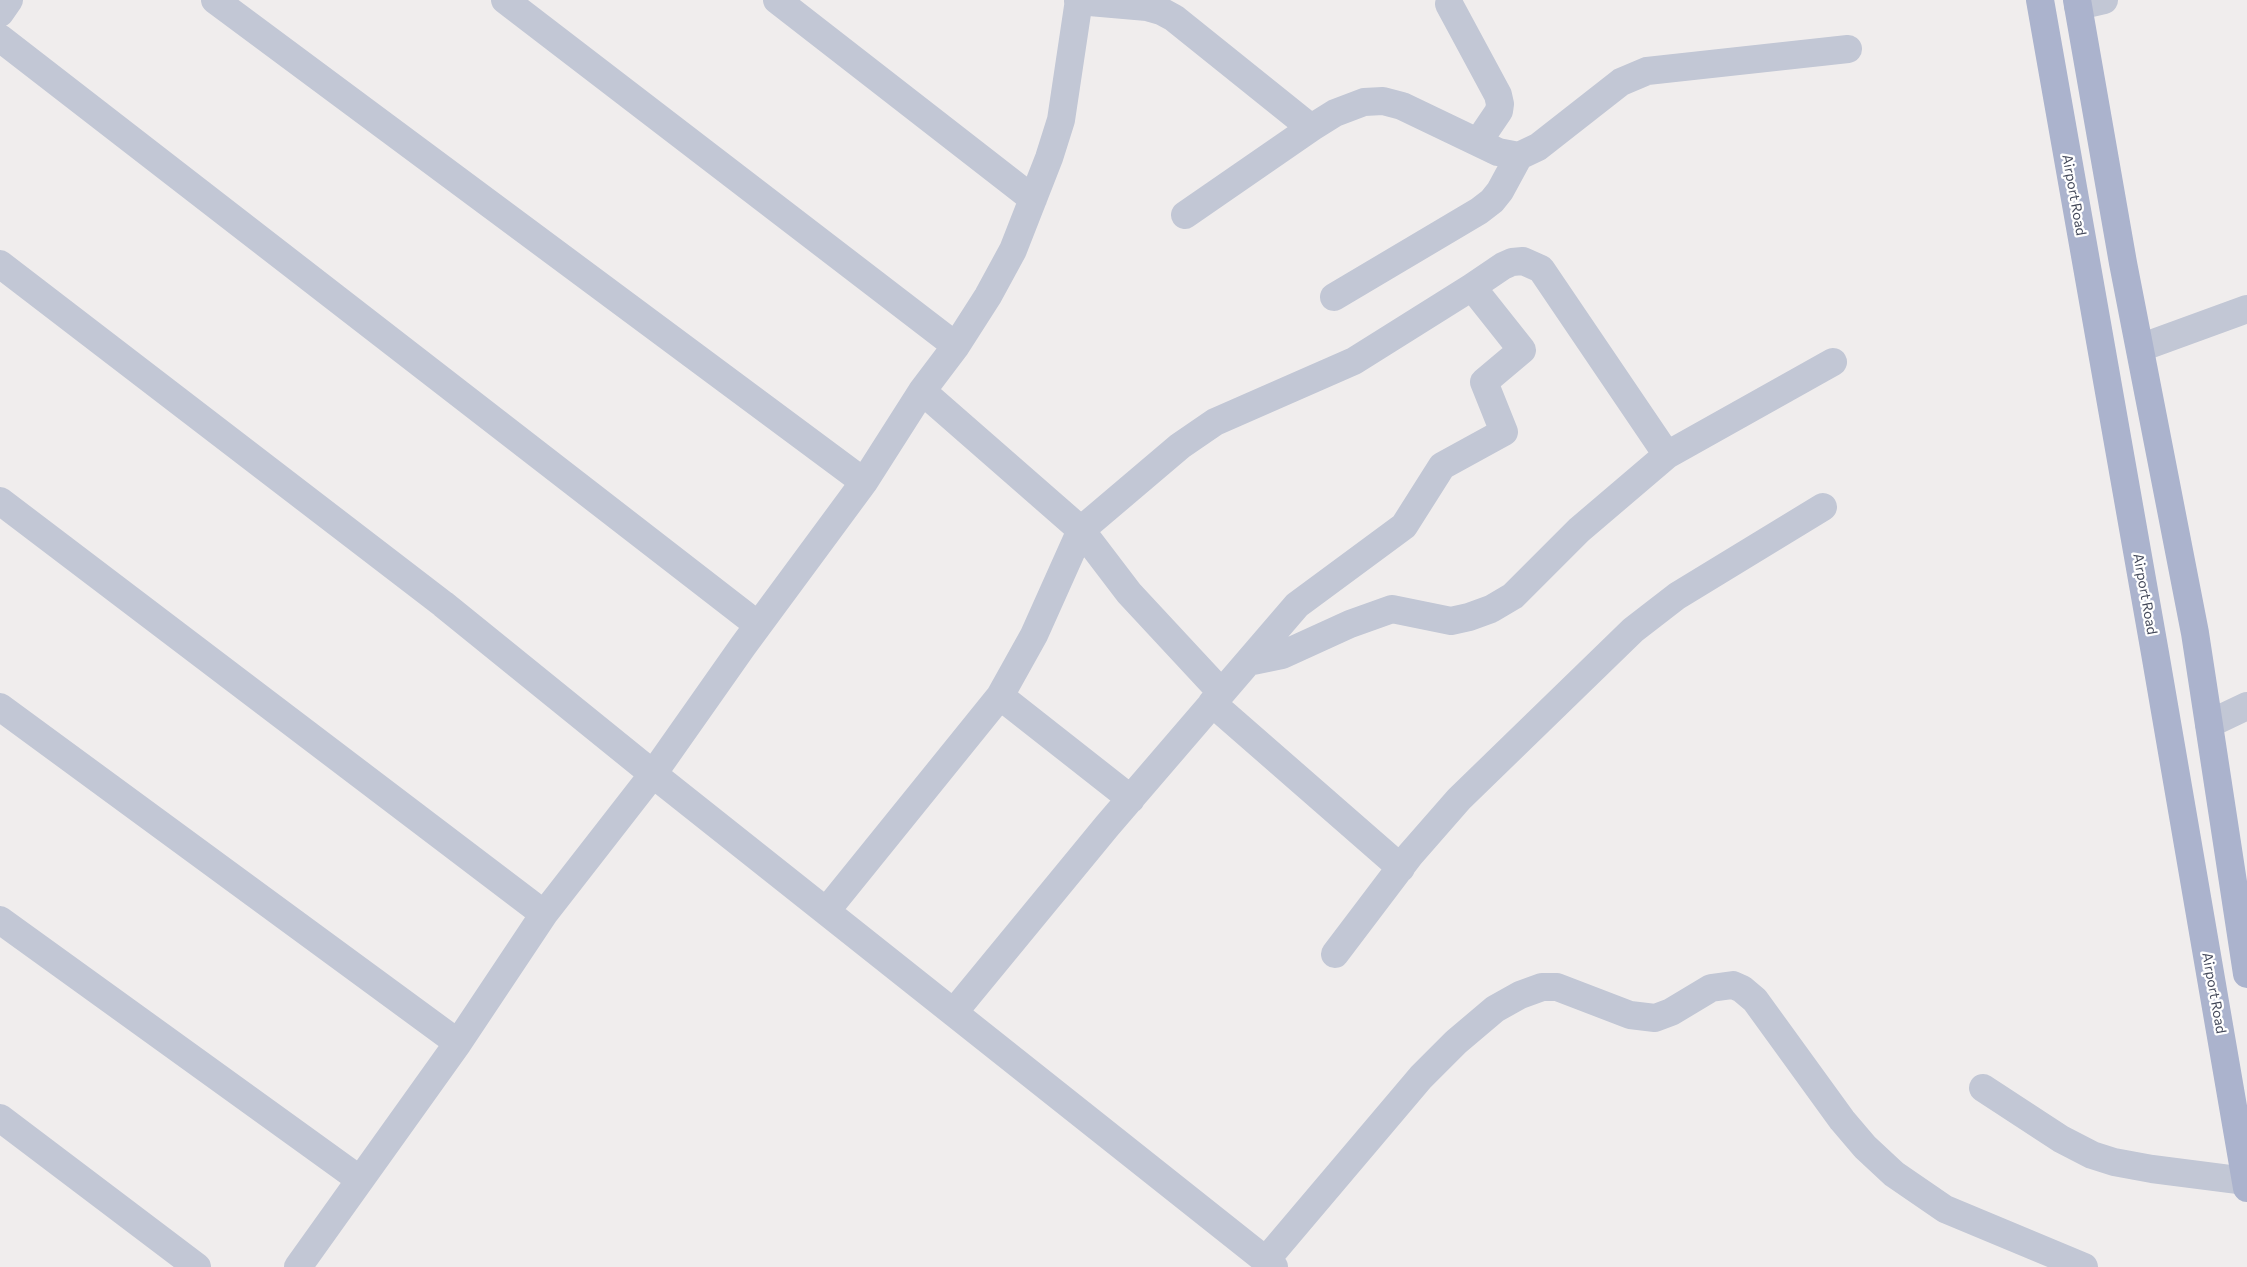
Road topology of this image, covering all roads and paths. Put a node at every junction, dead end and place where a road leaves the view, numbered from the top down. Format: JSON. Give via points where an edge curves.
{"nodes":[{"id":1,"x":9,"y":0,"type":"edge"},
{"id":2,"x":215,"y":0,"type":"edge"},
{"id":3,"x":505,"y":0,"type":"edge"},
{"id":4,"x":777,"y":0,"type":"edge"},
{"id":5,"x":2040,"y":0,"type":"edge"},
{"id":6,"x":2104,"y":0,"type":"edge"},
{"id":7,"x":1078,"y":1,"type":"edge"},
{"id":8,"x":2077,"y":3,"type":"edge"},
{"id":9,"x":1449,"y":4,"type":"dead end"},
{"id":10,"x":0,"y":13,"type":"edge"},
{"id":11,"x":0,"y":38,"type":"edge"},
{"id":12,"x":1848,"y":49,"type":"dead end"},
{"id":13,"x":1311,"y":128,"type":"junction"},
{"id":14,"x":1478,"y":142,"type":"junction"},
{"id":15,"x":1519,"y":156,"type":"junction"},
{"id":16,"x":1033,"y":199,"type":"junction"},
{"id":17,"x":1185,"y":215,"type":"dead end"},
{"id":18,"x":0,"y":264,"type":"edge"},
{"id":19,"x":1472,"y":287,"type":"junction"},
{"id":20,"x":1334,"y":297,"type":"dead end"},
{"id":21,"x":2247,"y":309,"type":"edge"},
{"id":22,"x":956,"y":346,"type":"junction"},
{"id":23,"x":2140,"y":348,"type":"junction"},
{"id":24,"x":1833,"y":362,"type":"dead end"},
{"id":25,"x":922,"y":391,"type":"junction"},
{"id":26,"x":1667,"y":454,"type":"junction"},
{"id":27,"x":864,"y":482,"type":"junction"},
{"id":28,"x":0,"y":501,"type":"edge"},
{"id":29,"x":1822,"y":507,"type":"dead end"},
{"id":30,"x":1081,"y":530,"type":"junction"},
{"id":31,"x":758,"y":625,"type":"junction"},
{"id":32,"x":1248,"y":662,"type":"junction"},
{"id":33,"x":1000,"y":696,"type":"junction"},
{"id":34,"x":1217,"y":698,"type":"junction"},
{"id":35,"x":2247,"y":706,"type":"edge"},
{"id":36,"x":0,"y":707,"type":"edge"},
{"id":37,"x":2209,"y":724,"type":"junction"},
{"id":38,"x":653,"y":774,"type":"junction"},
{"id":39,"x":1130,"y":798,"type":"junction"},
{"id":40,"x":1401,"y":868,"type":"junction"},
{"id":41,"x":2240,"y":887,"type":"edge"},
{"id":42,"x":827,"y":910,"type":"junction"},
{"id":43,"x":544,"y":914,"type":"junction"},
{"id":44,"x":0,"y":920,"type":"edge"},
{"id":45,"x":1335,"y":954,"type":"dead end"},
{"id":46,"x":2247,"y":974,"type":"edge"},
{"id":47,"x":954,"y":1012,"type":"junction"},
{"id":48,"x":458,"y":1043,"type":"junction"},
{"id":49,"x":1982,"y":1088,"type":"dead end"},
{"id":50,"x":0,"y":1118,"type":"edge"},
{"id":51,"x":359,"y":1180,"type":"junction"},
{"id":52,"x":2246,"y":1184,"type":"edge"},
{"id":53,"x":1270,"y":1263,"type":"edge"},
{"id":54,"x":197,"y":1267,"type":"edge"},
{"id":55,"x":298,"y":1267,"type":"edge"},
{"id":56,"x":2084,"y":1267,"type":"edge"}],
"edges":[{"from":1,"to":10,"type":"street"},
{"from":2,"to":27,"type":"street"},
{"from":3,"to":22,"type":"street"},
{"from":4,"to":16,"type":"street"},
{"from":5,"to":52,"type":"main road","name":"Airport Road"},
{"from":6,"to":8,"type":"street"},
{"from":7,"to":13,"type":"street","via":[[1147,7],[1174,18]]},
{"from":7,"to":16,"type":"street","via":[[1061,120]]},
{"from":8,"to":23,"type":"main road"},
{"from":9,"to":14,"type":"street","via":[[1494,85],[1500,104],[1499,111]]},
{"from":11,"to":31,"type":"street"},
{"from":12,"to":15,"type":"street","via":[[1647,71],[1621,82],[1538,146]]},
{"from":13,"to":14,"type":"street","via":[[1350,106],[1383,102],[1402,106]]},
{"from":13,"to":17,"type":"street"},
{"from":14,"to":15,"type":"street","via":[[1498,152]]},
{"from":15,"to":20,"type":"street","via":[[1500,191],[1479,211]]},
{"from":16,"to":22,"type":"street","via":[[1013,250]]},
{"from":18,"to":38,"type":"street","via":[[443,604]]},
{"from":19,"to":26,"type":"street","via":[[1512,262],[1523,261],[1541,270]]},
{"from":19,"to":30,"type":"street","via":[[1354,362],[1215,422],[1180,446]]},
{"from":19,"to":32,"type":"street","via":[[1522,350],[1484,382],[1504,432],[1442,466],[1404,526],[1297,606]]},
{"from":21,"to":23,"type":"street"},
{"from":22,"to":25,"type":"street"},
{"from":23,"to":37,"type":"main road","via":[[2195,633]]},
{"from":24,"to":26,"type":"street"},
{"from":25,"to":27,"type":"street"},
{"from":25,"to":30,"type":"street"},
{"from":26,"to":32,"type":"street","via":[[1579,530],[1513,596],[1491,609],[1451,621],[1392,609],[1282,655]]},
{"from":27,"to":31,"type":"street"},
{"from":28,"to":43,"type":"street"},
{"from":29,"to":40,"type":"street","via":[[1677,596],[1633,630],[1458,799]]},
{"from":30,"to":33,"type":"street","via":[[1034,635]]},
{"from":30,"to":34,"type":"street"},
{"from":31,"to":38,"type":"street"},
{"from":32,"to":34,"type":"street"},
{"from":33,"to":39,"type":"street"},
{"from":33,"to":42,"type":"street"},
{"from":34,"to":39,"type":"street"},
{"from":34,"to":40,"type":"street"},
{"from":35,"to":37,"type":"street"},
{"from":36,"to":48,"type":"street"},
{"from":37,"to":41,"type":"main road"},
{"from":38,"to":42,"type":"street"},
{"from":38,"to":43,"type":"street"},
{"from":39,"to":47,"type":"street"},
{"from":40,"to":45,"type":"street"},
{"from":41,"to":46,"type":"main road"},
{"from":42,"to":47,"type":"street"},
{"from":43,"to":48,"type":"street"},
{"from":44,"to":51,"type":"street"},
{"from":47,"to":53,"type":"street"},
{"from":48,"to":51,"type":"street"},
{"from":49,"to":52,"type":"street","via":[[2092,1155],[2114,1162]]},
{"from":50,"to":54,"type":"street"},
{"from":51,"to":55,"type":"street"},
{"from":53,"to":56,"type":"street","via":[[1421,1077],[1495,1009],[1542,987],[1557,987],[1630,1015],[1655,1018],[1711,988],[1733,985],[1755,1000],[1842,1120],[1865,1148],[1894,1174],[1945,1209]]}]}
